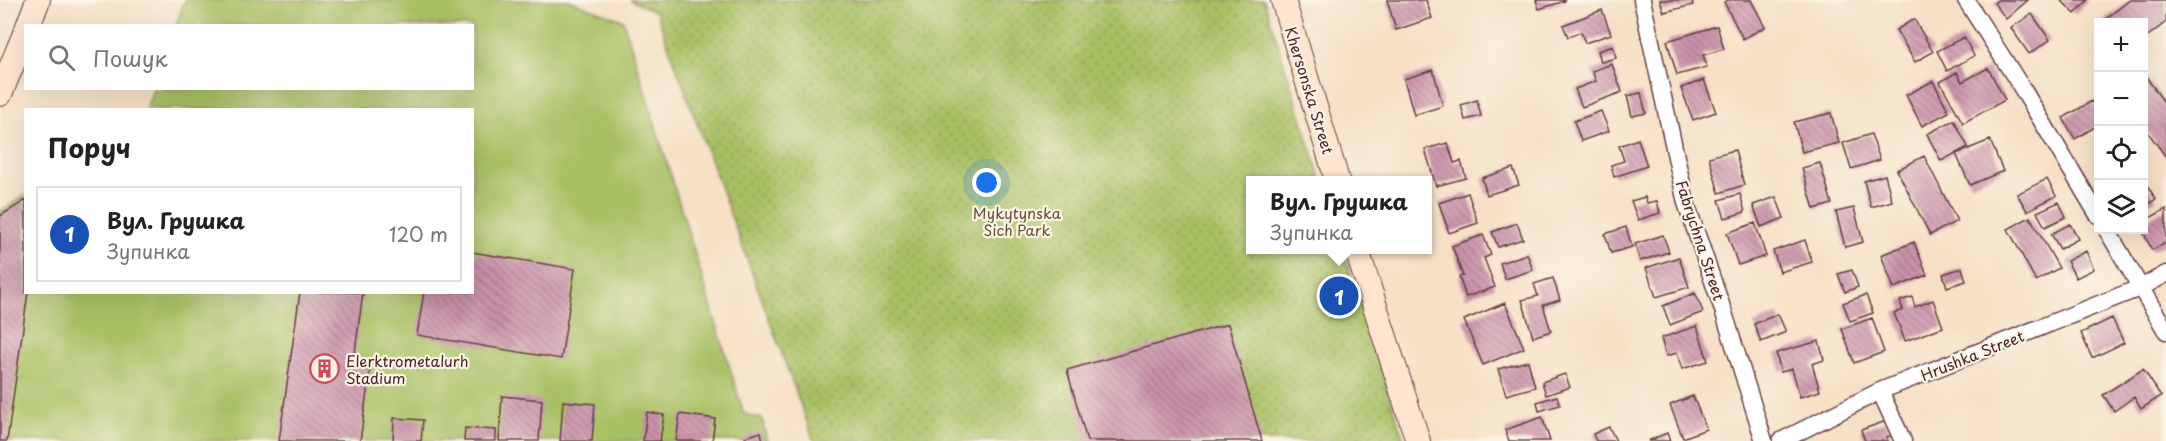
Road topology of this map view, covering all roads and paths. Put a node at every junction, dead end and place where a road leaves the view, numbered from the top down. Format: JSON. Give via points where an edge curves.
{"nodes":[{"id":1,"x":38,"y":0,"type":"edge"},
{"id":2,"x":1283,"y":0,"type":"edge"},
{"id":3,"x":1642,"y":0,"type":"edge"},
{"id":4,"x":1966,"y":0,"type":"edge"},
{"id":5,"x":29,"y":24,"type":"edge"},
{"id":6,"x":24,"y":36,"type":"edge"},
{"id":7,"x":0,"y":94,"type":"edge"},
{"id":8,"x":1336,"y":176,"type":"edge"},
{"id":9,"x":2094,"y":208,"type":"edge"},
{"id":10,"x":2109,"y":234,"type":"edge"},
{"id":11,"x":1360,"y":254,"type":"edge"},
{"id":12,"x":2166,"y":274,"type":"edge"},
{"id":13,"x":2142,"y":287,"type":"junction"},
{"id":14,"x":2166,"y":331,"type":"edge"},
{"id":15,"x":1880,"y":391,"type":"junction"},
{"id":16,"x":1418,"y":441,"type":"edge"},
{"id":17,"x":1764,"y":441,"type":"edge"},
{"id":18,"x":1780,"y":441,"type":"edge"},
{"id":19,"x":1903,"y":441,"type":"edge"}],
"edges":[{"from":1,"to":5,"type":"main road"},
{"from":2,"to":8,"type":"main road","name":"Khersonska Street"},
{"from":3,"to":17,"type":"street","name":"Fabrychna Street","via":[[1686,203]]},
{"from":4,"to":9,"type":"street"},
{"from":6,"to":7,"type":"main road"},
{"from":10,"to":13,"type":"street"},
{"from":11,"to":16,"type":"main road"},
{"from":12,"to":13,"type":"street","name":"Hrushka Street"},
{"from":13,"to":14,"type":"street"},
{"from":13,"to":15,"type":"street","name":"Hrushka Street"},
{"from":15,"to":18,"type":"street","name":"Hrushka Street"},
{"from":15,"to":19,"type":"street"}]}
